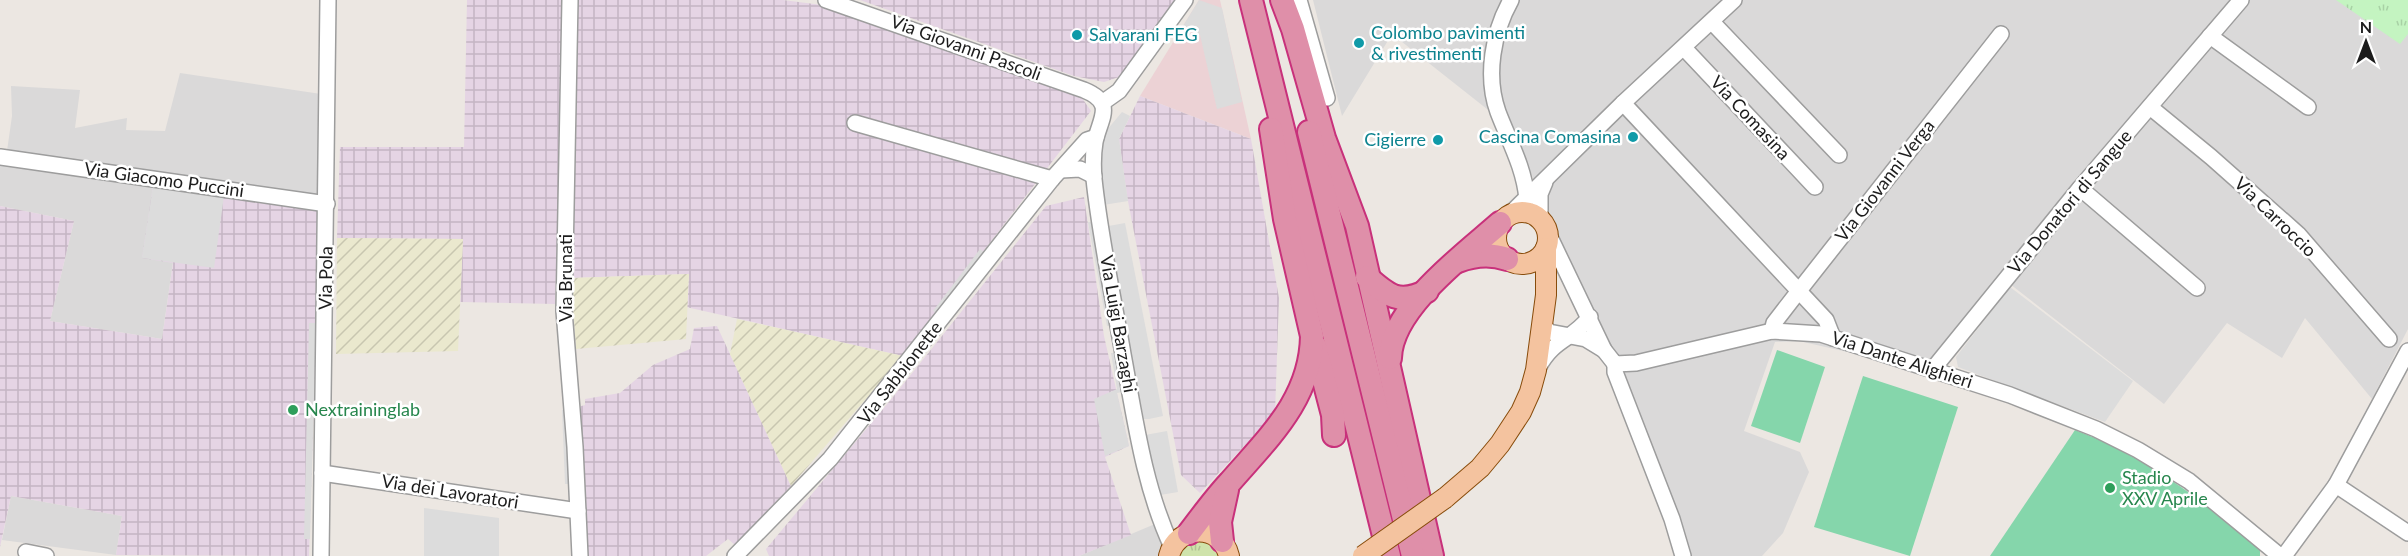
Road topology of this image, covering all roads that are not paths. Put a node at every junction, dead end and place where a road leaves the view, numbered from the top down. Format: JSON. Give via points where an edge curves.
{"nodes":[{"id":1,"x":328,"y":0,"type":"edge"},
{"id":2,"x":570,"y":0,"type":"edge"},
{"id":3,"x":826,"y":0,"type":"edge"},
{"id":4,"x":1185,"y":0,"type":"edge"},
{"id":5,"x":1251,"y":0,"type":"edge"},
{"id":6,"x":1280,"y":0,"type":"edge"},
{"id":7,"x":1299,"y":0,"type":"edge"},
{"id":8,"x":1511,"y":0,"type":"edge"},
{"id":9,"x":1734,"y":0,"type":"edge"},
{"id":10,"x":2241,"y":0,"type":"edge"},
{"id":11,"x":1712,"y":22,"type":"junction"},
{"id":12,"x":2001,"y":34,"type":"dead end"},
{"id":13,"x":1260,"y":36,"type":"junction"},
{"id":14,"x":2210,"y":36,"type":"junction"},
{"id":15,"x":1684,"y":48,"type":"junction"},
{"id":16,"x":1327,"y":98,"type":"dead end"},
{"id":17,"x":1623,"y":103,"type":"junction"},
{"id":18,"x":1102,"y":104,"type":"junction"},
{"id":19,"x":2150,"y":107,"type":"junction"},
{"id":20,"x":2308,"y":107,"type":"dead end"},
{"id":21,"x":855,"y":123,"type":"dead end"},
{"id":22,"x":1096,"y":137,"type":"junction"},
{"id":23,"x":1839,"y":155,"type":"dead end"},
{"id":24,"x":0,"y":157,"type":"edge"},
{"id":25,"x":1057,"y":174,"type":"junction"},
{"id":26,"x":1094,"y":176,"type":"junction"},
{"id":27,"x":1548,"y":177,"type":"junction"},
{"id":28,"x":1815,"y":187,"type":"dead end"},
{"id":29,"x":2080,"y":188,"type":"junction"},
{"id":30,"x":1527,"y":199,"type":"junction"},
{"id":31,"x":327,"y":204,"type":"junction"},
{"id":32,"x":1505,"y":219,"type":"junction"},
{"id":33,"x":1544,"y":233,"type":"junction"},
{"id":34,"x":1512,"y":261,"type":"junction"},
{"id":35,"x":1456,"y":262,"type":"junction"},
{"id":36,"x":1367,"y":277,"type":"junction"},
{"id":37,"x":2197,"y":288,"type":"dead end"},
{"id":38,"x":1427,"y":291,"type":"junction"},
{"id":39,"x":1798,"y":292,"type":"junction"},
{"id":40,"x":1542,"y":316,"type":"junction"},
{"id":41,"x":1590,"y":317,"type":"junction"},
{"id":42,"x":1772,"y":331,"type":"junction"},
{"id":43,"x":1312,"y":336,"type":"junction"},
{"id":44,"x":1568,"y":336,"type":"junction"},
{"id":45,"x":1833,"y":338,"type":"junction"},
{"id":46,"x":2389,"y":339,"type":"dead end"},
{"id":47,"x":1604,"y":350,"type":"junction"},
{"id":48,"x":2408,"y":351,"type":"edge"},
{"id":49,"x":1615,"y":364,"type":"junction"},
{"id":50,"x":1389,"y":367,"type":"junction"},
{"id":51,"x":1933,"y":369,"type":"junction"},
{"id":52,"x":1536,"y":370,"type":"junction"},
{"id":53,"x":1334,"y":435,"type":"dead end"},
{"id":54,"x":322,"y":473,"type":"junction"},
{"id":55,"x":1229,"y":483,"type":"junction"},
{"id":56,"x":2336,"y":485,"type":"junction"},
{"id":57,"x":1157,"y":510,"type":"junction"},
{"id":58,"x":578,"y":511,"type":"junction"},
{"id":59,"x":2408,"y":533,"type":"edge"},
{"id":60,"x":1177,"y":545,"type":"edge"},
{"id":61,"x":1225,"y":549,"type":"edge"},
{"id":62,"x":26,"y":552,"type":"dead end"},
{"id":63,"x":46,"y":556,"type":"edge"},
{"id":64,"x":321,"y":556,"type":"edge"},
{"id":65,"x":580,"y":556,"type":"edge"},
{"id":66,"x":735,"y":556,"type":"edge"},
{"id":67,"x":1363,"y":556,"type":"edge"},
{"id":68,"x":1389,"y":556,"type":"edge"},
{"id":69,"x":1413,"y":556,"type":"edge"},
{"id":70,"x":1432,"y":556,"type":"edge"},
{"id":71,"x":1683,"y":556,"type":"edge"},
{"id":72,"x":2282,"y":556,"type":"edge"}],
"edges":[{"from":1,"to":31,"type":"street","name":"Via Pola"},
{"from":2,"to":58,"type":"street","name":"Via Brunati","via":[[564,311]]},
{"from":3,"to":18,"type":"street","name":"Via Giovanni Pascoli","via":[[1084,90]]},
{"from":4,"to":18,"type":"street","via":[[1119,91]]},
{"from":5,"to":13,"type":"highway"},
{"from":6,"to":36,"type":"highway","via":[[1293,30],[1324,138],[1354,216]]},
{"from":6,"to":69,"type":"highway"},
{"from":7,"to":16,"type":"street"},
{"from":8,"to":30,"type":"street","via":[[1494,49],[1492,83],[1497,109],[1522,170]]},
{"from":9,"to":11,"type":"street"},
{"from":10,"to":14,"type":"street","name":"Via Donatori di Sangue"},
{"from":11,"to":15,"type":"street"},
{"from":11,"to":23,"type":"street"},
{"from":12,"to":39,"type":"street","name":"Via Giovanni Verga"},
{"from":13,"to":43,"type":"highway","via":[[1285,219]]},
{"from":13,"to":68,"type":"highway"},
{"from":14,"to":19,"type":"street","name":"Via Donatori di Sangue"},
{"from":14,"to":20,"type":"street"},
{"from":15,"to":17,"type":"street"},
{"from":15,"to":28,"type":"street","name":"Via Comasina"},
{"from":17,"to":27,"type":"street"},
{"from":17,"to":39,"type":"street"},
{"from":18,"to":22,"type":"street","via":[[1104,115]]},
{"from":19,"to":29,"type":"street","name":"Via Donatori di Sangue"},
{"from":19,"to":46,"type":"street","name":"Via Carroccio","via":[[2298,234]]},
{"from":21,"to":25,"type":"street"},
{"from":22,"to":25,"type":"street","name":"Via Sabbionette","via":[[1087,140]]},
{"from":22,"to":26,"type":"street","name":"Via Luigi Barzaghi"},
{"from":24,"to":31,"type":"street","name":"Via Giacomo Puccini"},
{"from":25,"to":26,"type":"street","via":[[1080,169]]},
{"from":25,"to":66,"type":"street","name":"Via Sabbionette","via":[[830,459]]},
{"from":26,"to":57,"type":"street","name":"Via Luigi Barzaghi","via":[[1131,399]]},
{"from":27,"to":30,"type":"street"},
{"from":27,"to":33,"type":"street","via":[[1540,194]]},
{"from":29,"to":37,"type":"street"},
{"from":29,"to":51,"type":"street","name":"Via Donatori di Sangue"},
{"from":30,"to":32,"type":"street"},
{"from":31,"to":54,"type":"street","name":"Via Pola"},
{"from":32,"to":33,"type":"main road","via":[[1526,212]]},
{"from":32,"to":34,"type":"main road","via":[[1496,238],[1497,246]]},
{"from":32,"to":35,"type":"highway"},
{"from":33,"to":34,"type":"main road","via":[[1534,261]]},
{"from":33,"to":40,"type":"main road","via":[[1546,295]]},
{"from":33,"to":41,"type":"street"},
{"from":34,"to":35,"type":"highway","via":[[1497,256],[1472,256]]},
{"from":34,"to":40,"type":"main road","via":[[1534,285]]},
{"from":35,"to":38,"type":"highway"},
{"from":36,"to":38,"type":"highway","via":[[1394,297],[1417,296]]},
{"from":36,"to":50,"type":"highway"},
{"from":38,"to":50,"type":"highway","via":[[1393,336]]},
{"from":39,"to":42,"type":"street","name":"Via Giovanni Verga"},
{"from":39,"to":45,"type":"street","via":[[1826,320]]},
{"from":40,"to":44,"type":"street","via":[[1549,332]]},
{"from":40,"to":52,"type":"main road"},
{"from":41,"to":44,"type":"street"},
{"from":41,"to":47,"type":"street"},
{"from":42,"to":45,"type":"street","name":"Via Dante Alighieri"},
{"from":42,"to":49,"type":"street","name":"Via Dante Alighieri","via":[[1636,363]]},
{"from":43,"to":53,"type":"highway","via":[[1333,415]]},
{"from":43,"to":55,"type":"highway","via":[[1312,353],[1302,389],[1272,436]]},
{"from":44,"to":47,"type":"street","via":[[1586,339]]},
{"from":44,"to":52,"type":"street","via":[[1551,348]]},
{"from":45,"to":51,"type":"street","name":"Via Dante Alighieri"},
{"from":47,"to":49,"type":"street"},
{"from":48,"to":56,"type":"street"},
{"from":49,"to":71,"type":"street"},
{"from":50,"to":70,"type":"highway"},
{"from":51,"to":72,"type":"street","name":"Via Dante Alighieri","via":[[2083,423],[2138,450],[2189,481]]},
{"from":52,"to":67,"type":"main road","bridge":true,"via":[[1521,412],[1480,468]]},
{"from":54,"to":58,"type":"street","name":"Via dei Lavoratori"},
{"from":54,"to":64,"type":"street","name":"Via Pola"},
{"from":55,"to":60,"type":"highway"},
{"from":55,"to":61,"type":"highway","via":[[1220,522]]},
{"from":56,"to":59,"type":"street"},
{"from":56,"to":72,"type":"street"},
{"from":57,"to":60,"type":"street","name":"Via Luigi Barzaghi"},
{"from":57,"to":60,"type":"street","via":[[1173,525]]},
{"from":58,"to":65,"type":"street","name":"Via Brunati"},
{"from":60,"to":61,"type":"main road","via":[[1207,532]]},
{"from":62,"to":63,"type":"street"}]}
